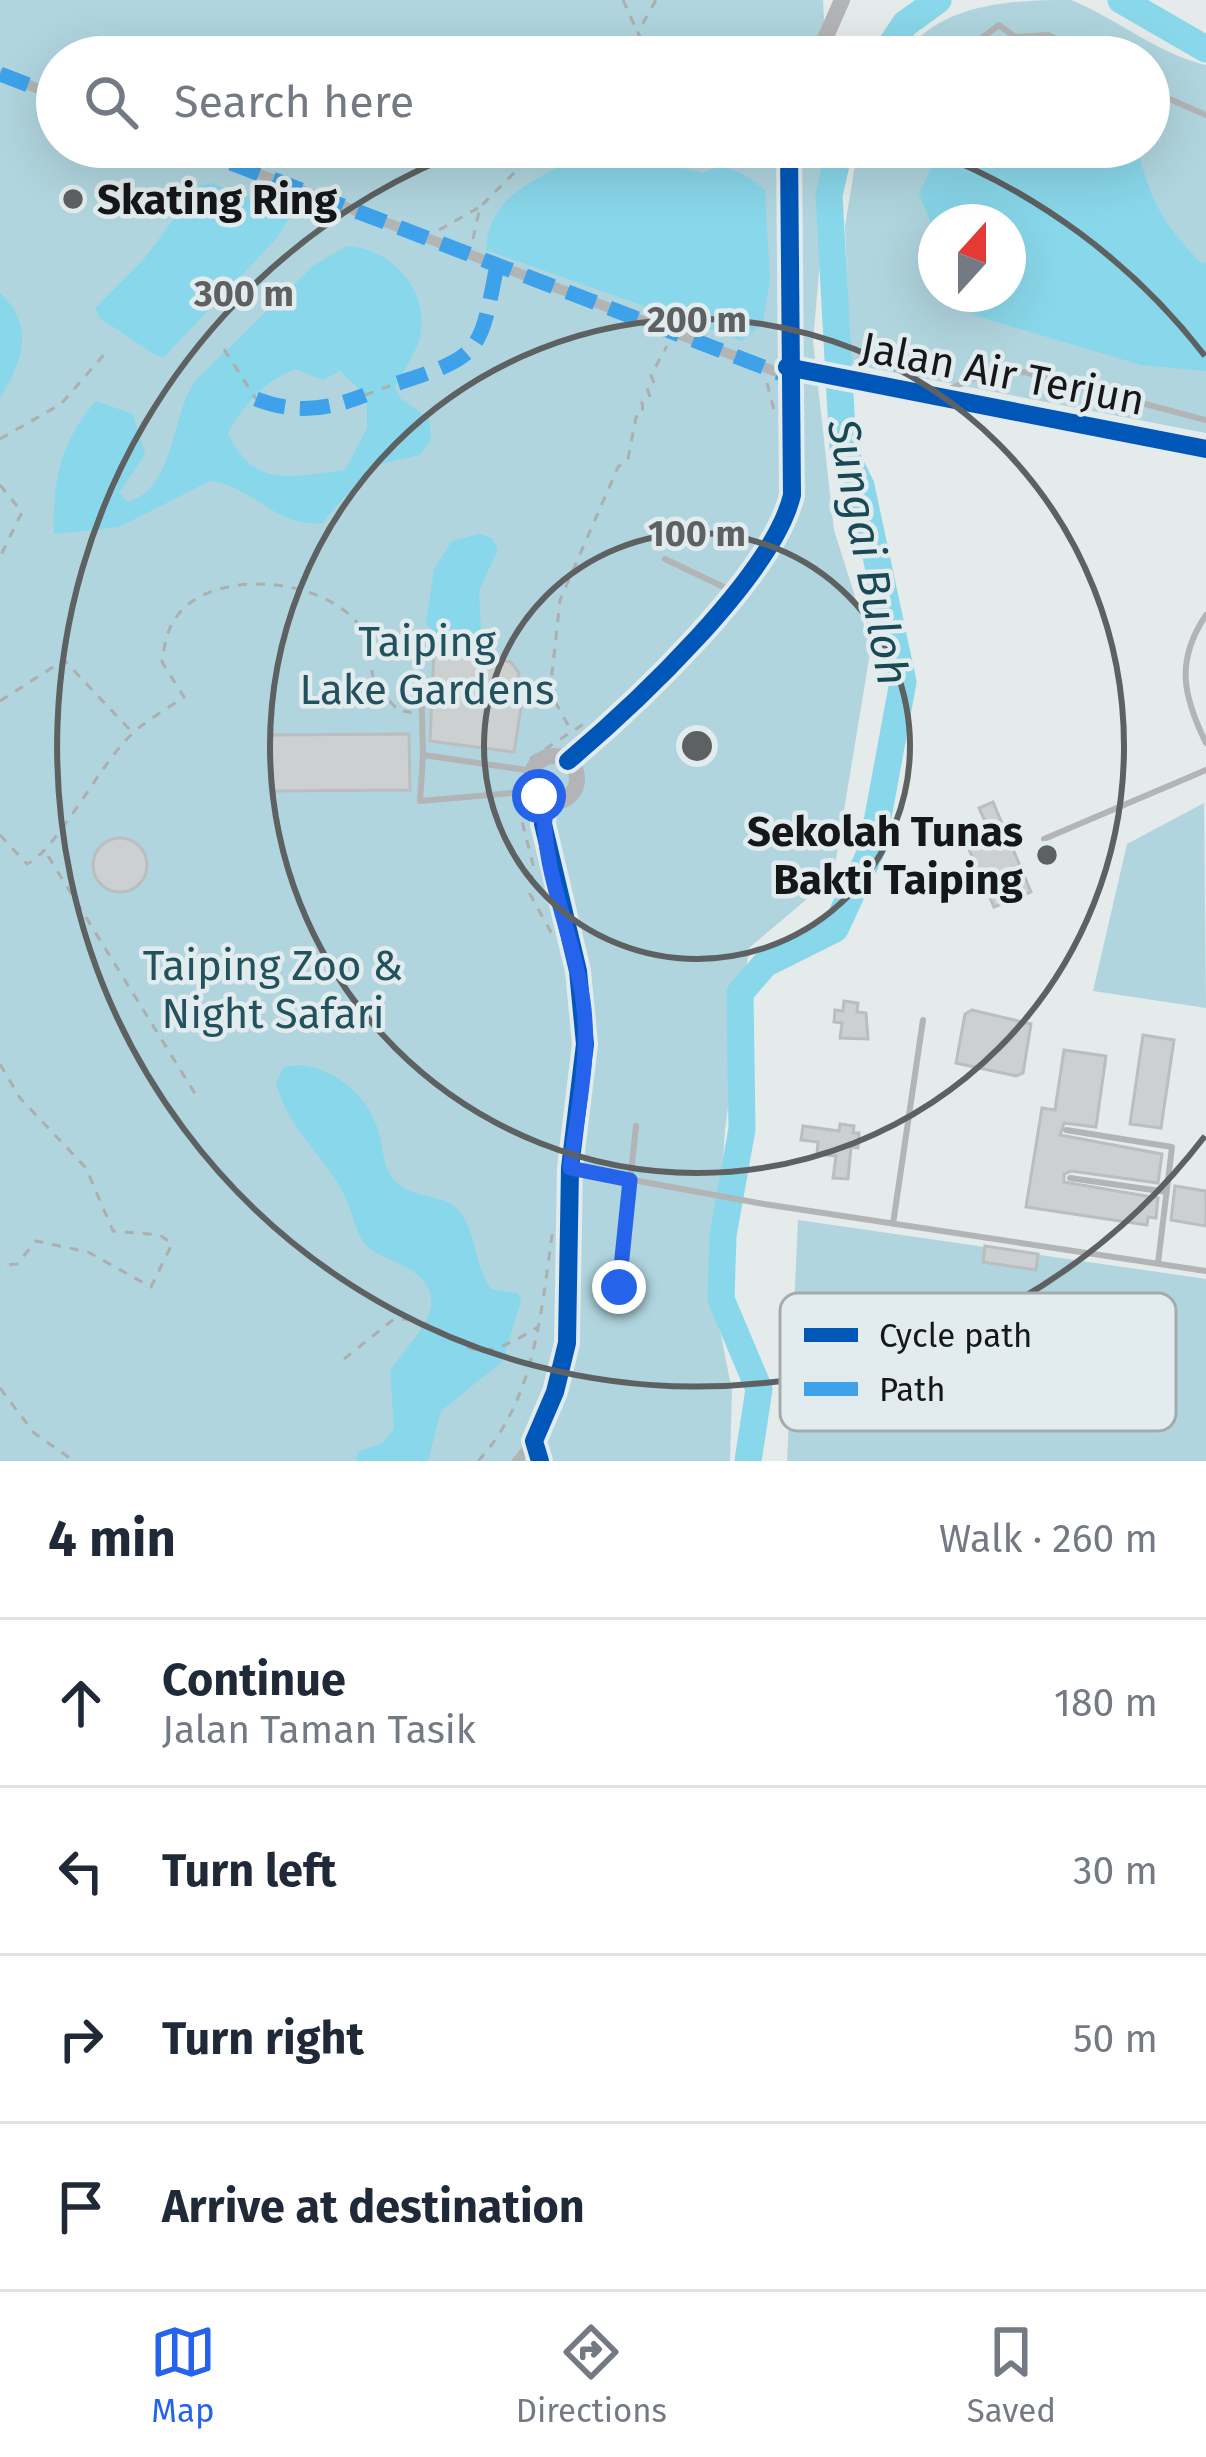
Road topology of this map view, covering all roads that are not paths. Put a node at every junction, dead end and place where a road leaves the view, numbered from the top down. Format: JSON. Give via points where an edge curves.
{"nodes":[{"id":1,"x":842,"y":0,"type":"edge"},
{"id":2,"x":826,"y":36,"type":"edge"},
{"id":3,"x":986,"y":36,"type":"edge"},
{"id":4,"x":1014,"y":36,"type":"edge"},
{"id":5,"x":0,"y":74,"type":"edge"},
{"id":6,"x":36,"y":88,"type":"edge"},
{"id":7,"x":1170,"y":100,"type":"edge"},
{"id":8,"x":1206,"y":116,"type":"edge"},
{"id":9,"x":243,"y":168,"type":"edge"},
{"id":10,"x":789,"y":168,"type":"edge"},
{"id":11,"x":787,"y":371,"type":"junction"},
{"id":12,"x":934,"y":396,"type":"junction"},
{"id":13,"x":1206,"y":420,"type":"edge"},
{"id":14,"x":1206,"y":449,"type":"edge"},
{"id":15,"x":665,"y":559,"type":"dead end"},
{"id":16,"x":734,"y":592,"type":"junction"},
{"id":17,"x":1206,"y":615,"type":"edge"},
{"id":18,"x":421,"y":681,"type":"dead end"},
{"id":19,"x":1206,"y":743,"type":"edge"},
{"id":20,"x":423,"y":755,"type":"junction"},
{"id":21,"x":568,"y":761,"type":"junction"},
{"id":22,"x":1206,"y":770,"type":"edge"},
{"id":23,"x":529,"y":785,"type":"junction"},
{"id":24,"x":1044,"y":839,"type":"dead end"},
{"id":25,"x":923,"y":1020,"type":"dead end"},
{"id":26,"x":636,"y":1126,"type":"dead end"},
{"id":27,"x":1066,"y":1130,"type":"dead end"},
{"id":28,"x":570,"y":1168,"type":"junction"},
{"id":29,"x":1070,"y":1178,"type":"dead end"},
{"id":30,"x":630,"y":1180,"type":"junction"},
{"id":31,"x":1167,"y":1192,"type":"junction"},
{"id":32,"x":893,"y":1224,"type":"junction"},
{"id":33,"x":1158,"y":1264,"type":"junction"},
{"id":34,"x":1206,"y":1271,"type":"edge"},
{"id":35,"x":619,"y":1287,"type":"dead end"},
{"id":36,"x":534,"y":1441,"type":"junction"},
{"id":37,"x":517,"y":1461,"type":"edge"},
{"id":38,"x":540,"y":1461,"type":"edge"}],
"edges":[{"from":1,"to":2,"type":"street"},
{"from":3,"to":4,"type":"lane","via":[[1004,26]]},
{"from":5,"to":6,"type":"street"},
{"from":7,"to":8,"type":"lane"},
{"from":9,"to":11,"type":"street"},
{"from":10,"to":11,"type":"street"},
{"from":11,"to":12,"type":"street","name":"Jalan Air Terjun"},
{"from":11,"to":16,"type":"street","via":[[787,518]]},
{"from":12,"to":13,"type":"lane","via":[[1005,370]]},
{"from":12,"to":14,"type":"street","name":"Jalan Air Terjun"},
{"from":15,"to":16,"type":"lane"},
{"from":16,"to":21,"type":"street"},
{"from":17,"to":19,"type":"lane","via":[[1186,647],[1184,668]]},
{"from":18,"to":20,"type":"lane"},
{"from":20,"to":23,"type":"lane"},
{"from":20,"to":23,"type":"lane","via":[[420,801]]},
{"from":21,"to":23,"type":"street","via":[[548,757]]},
{"from":21,"to":23,"type":"street","via":[[575,788],[559,801]]},
{"from":22,"to":24,"type":"lane"},
{"from":23,"to":28,"type":"street","via":[[584,1006]]},
{"from":25,"to":32,"type":"lane"},
{"from":26,"to":30,"type":"lane"},
{"from":27,"to":31,"type":"lane","via":[[1172,1147]]},
{"from":28,"to":30,"type":"lane"},
{"from":28,"to":36,"type":"street","via":[[567,1343]]},
{"from":29,"to":31,"type":"lane"},
{"from":30,"to":32,"type":"lane"},
{"from":30,"to":35,"type":"lane"},
{"from":31,"to":33,"type":"lane"},
{"from":32,"to":33,"type":"lane"},
{"from":33,"to":34,"type":"lane"},
{"from":36,"to":37,"type":"street"},
{"from":36,"to":38,"type":"street"}]}
